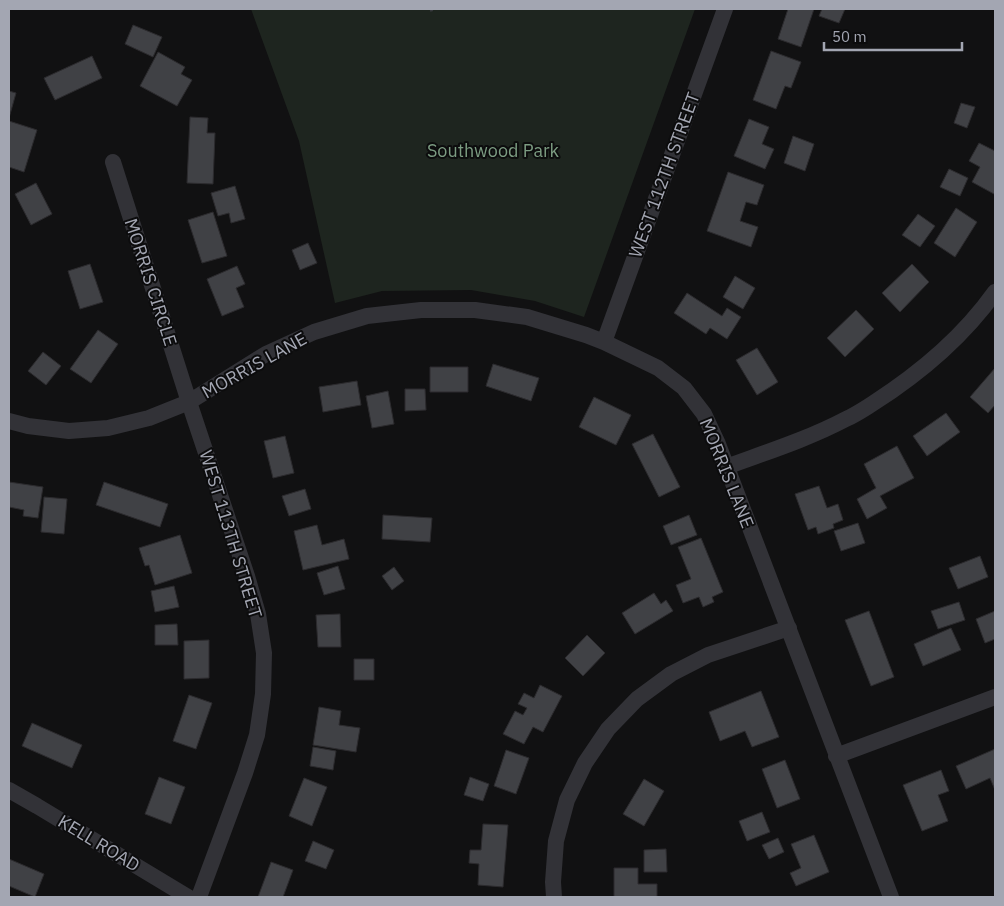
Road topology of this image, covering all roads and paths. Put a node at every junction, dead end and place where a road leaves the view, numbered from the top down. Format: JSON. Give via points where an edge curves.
{"nodes":[{"id":1,"x":726,"y":9,"type":"edge"},
{"id":2,"x":113,"y":162,"type":"dead end"},
{"id":3,"x":995,"y":292,"type":"edge"},
{"id":4,"x":604,"y":342,"type":"junction"},
{"id":5,"x":189,"y":402,"type":"junction"},
{"id":6,"x":9,"y":421,"type":"edge"},
{"id":7,"x":726,"y":467,"type":"junction"},
{"id":8,"x":788,"y":628,"type":"junction"},
{"id":9,"x":995,"y":697,"type":"edge"},
{"id":10,"x":836,"y":756,"type":"junction"},
{"id":11,"x":9,"y":790,"type":"edge"},
{"id":12,"x":188,"y":897,"type":"edge"},
{"id":13,"x":199,"y":897,"type":"edge"},
{"id":14,"x":554,"y":897,"type":"edge"},
{"id":15,"x":891,"y":897,"type":"edge"}],
"edges":[{"from":1,"to":4,"type":"street","name":"WEST 112TH STREET"},
{"from":2,"to":5,"type":"street","name":"MORRIS CIRCLE"},
{"from":3,"to":7,"type":"street","via":[[942,352],[897,388],[848,419]]},
{"from":4,"to":5,"type":"street","name":"MORRIS LANE","via":[[527,317],[475,310],[421,310],[367,316],[314,332],[266,354]]},
{"from":4,"to":7,"type":"street","name":"MORRIS LANE","via":[[658,368],[684,388],[704,414]]},
{"from":5,"to":6,"type":"street","name":"MORRIS LANE","via":[[149,418],[108,428],[69,430]]},
{"from":5,"to":13,"type":"street","name":"WEST 113TH STREET","via":[[247,576],[258,614],[264,654],[263,694],[256,735]]},
{"from":7,"to":8,"type":"street","name":"MORRIS LANE"},
{"from":8,"to":10,"type":"street","name":"MORRIS LANE"},
{"from":8,"to":14,"type":"street","via":[[708,655],[671,674],[637,699],[608,729],[567,800],[556,841]]},
{"from":9,"to":10,"type":"street"},
{"from":10,"to":15,"type":"street","name":"MORRIS LANE"},
{"from":11,"to":12,"type":"street","name":"KELL ROAD"}]}
